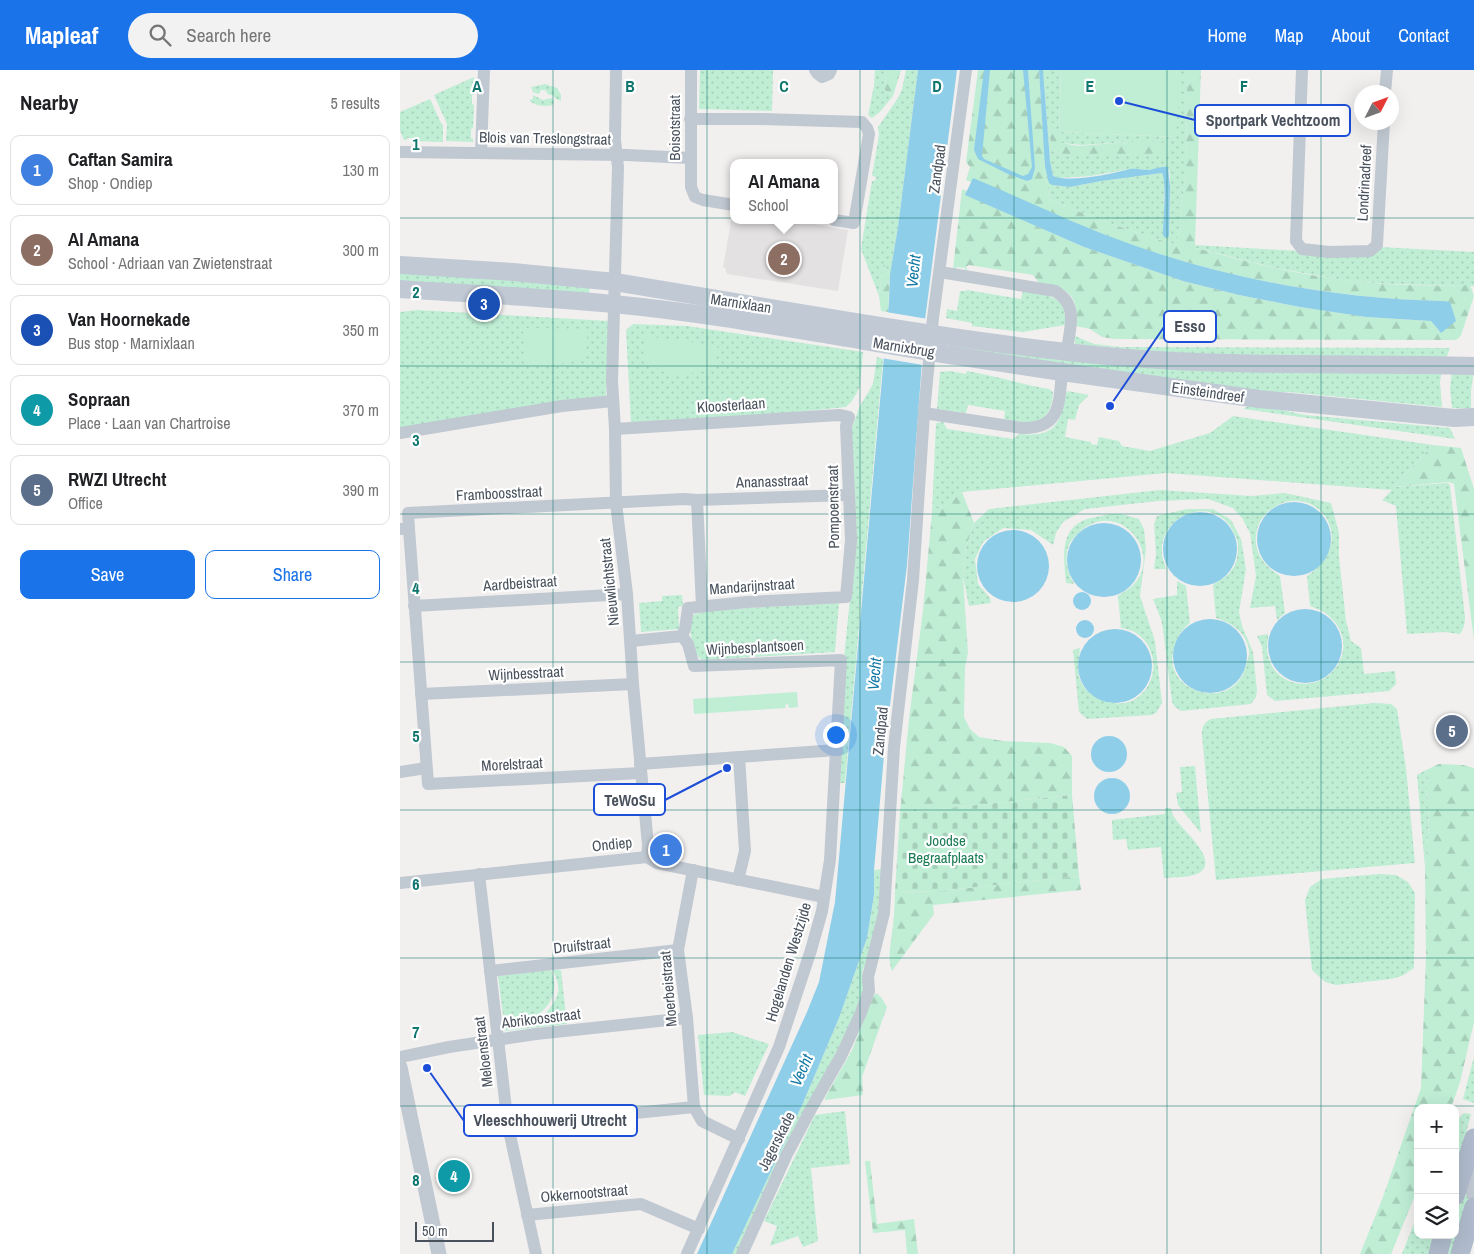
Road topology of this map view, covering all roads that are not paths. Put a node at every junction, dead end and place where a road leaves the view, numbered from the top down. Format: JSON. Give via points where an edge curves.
{"nodes":[{"id":1,"x":484,"y":70,"type":"edge"},
{"id":2,"x":616,"y":70,"type":"edge"},
{"id":3,"x":691,"y":70,"type":"edge"},
{"id":4,"x":815,"y":70,"type":"edge"},
{"id":5,"x":831,"y":70,"type":"edge"},
{"id":6,"x":966,"y":70,"type":"edge"},
{"id":7,"x":1302,"y":70,"type":"edge"},
{"id":8,"x":1387,"y":70,"type":"edge"},
{"id":9,"x":1386,"y":85,"type":"edge"},
{"id":10,"x":690,"y":119,"type":"junction"},
{"id":11,"x":1384,"y":130,"type":"edge"},
{"id":12,"x":400,"y":152,"type":"edge"},
{"id":13,"x":481,"y":153,"type":"junction"},
{"id":14,"x":616,"y":156,"type":"junction"},
{"id":15,"x":690,"y":158,"type":"junction"},
{"id":16,"x":730,"y":204,"type":"edge"},
{"id":17,"x":838,"y":221,"type":"edge"},
{"id":18,"x":400,"y":265,"type":"edge"},
{"id":19,"x":940,"y":272,"type":"junction"},
{"id":20,"x":615,"y":282,"type":"junction"},
{"id":21,"x":400,"y":289,"type":"edge"},
{"id":22,"x":615,"y":304,"type":"junction"},
{"id":23,"x":866,"y":332,"type":"junction"},
{"id":24,"x":945,"y":336,"type":"joint"},
{"id":25,"x":1067,"y":352,"type":"junction"},
{"id":26,"x":943,"y":354,"type":"joint"},
{"id":27,"x":1474,"y":366,"type":"edge"},
{"id":28,"x":1062,"y":372,"type":"junction"},
{"id":29,"x":613,"y":401,"type":"junction"},
{"id":30,"x":924,"y":413,"type":"junction"},
{"id":31,"x":849,"y":417,"type":"joint"},
{"id":32,"x":1474,"y":417,"type":"edge"},
{"id":33,"x":615,"y":428,"type":"junction"},
{"id":34,"x":400,"y":433,"type":"edge"},
{"id":35,"x":848,"y":495,"type":"junction"},
{"id":36,"x":697,"y":500,"type":"junction"},
{"id":37,"x":616,"y":503,"type":"junction"},
{"id":38,"x":404,"y":529,"type":"edge"},
{"id":39,"x":627,"y":594,"type":"junction"},
{"id":40,"x":846,"y":597,"type":"joint"},
{"id":41,"x":414,"y":606,"type":"junction"},
{"id":42,"x":702,"y":606,"type":"junction"},
{"id":43,"x":682,"y":636,"type":"junction"},
{"id":44,"x":631,"y":641,"type":"junction"},
{"id":45,"x":841,"y":660,"type":"joint"},
{"id":46,"x":633,"y":684,"type":"junction"},
{"id":47,"x":421,"y":694,"type":"junction"},
{"id":48,"x":838,"y":750,"type":"junction"},
{"id":49,"x":739,"y":757,"type":"junction"},
{"id":50,"x":426,"y":768,"type":"junction"},
{"id":51,"x":641,"y":769,"type":"junction"},
{"id":52,"x":400,"y":772,"type":"edge"},
{"id":53,"x":647,"y":857,"type":"junction"},
{"id":54,"x":693,"y":870,"type":"junction"},
{"id":55,"x":479,"y":874,"type":"junction"},
{"id":56,"x":738,"y":880,"type":"junction"},
{"id":57,"x":400,"y":883,"type":"edge"},
{"id":58,"x":824,"y":897,"type":"junction"},
{"id":59,"x":678,"y":950,"type":"junction"},
{"id":60,"x":490,"y":971,"type":"junction"},
{"id":61,"x":869,"y":991,"type":"joint"},
{"id":62,"x":687,"y":1018,"type":"junction"},
{"id":63,"x":497,"y":1040,"type":"junction"},
{"id":64,"x":400,"y":1057,"type":"edge"},
{"id":65,"x":400,"y":1067,"type":"edge"},
{"id":66,"x":404,"y":1107,"type":"edge"},
{"id":67,"x":694,"y":1107,"type":"junction"},
{"id":68,"x":508,"y":1126,"type":"junction"},
{"id":69,"x":1474,"y":1138,"type":"edge"},
{"id":70,"x":739,"y":1139,"type":"junction"},
{"id":71,"x":1470,"y":1168,"type":"edge"},
{"id":72,"x":1456,"y":1194,"type":"edge"},
{"id":73,"x":1474,"y":1194,"type":"edge"},
{"id":74,"x":1474,"y":1207,"type":"edge"},
{"id":75,"x":528,"y":1215,"type":"junction"},
{"id":76,"x":699,"y":1230,"type":"junction"},
{"id":77,"x":1443,"y":1239,"type":"edge"},
{"id":78,"x":439,"y":1254,"type":"edge"},
{"id":79,"x":536,"y":1254,"type":"edge"},
{"id":80,"x":687,"y":1254,"type":"edge"},
{"id":81,"x":742,"y":1254,"type":"edge"},
{"id":82,"x":1438,"y":1254,"type":"edge"},
{"id":83,"x":1460,"y":1254,"type":"edge"}],
"edges":[{"from":1,"to":13,"type":"street"},
{"from":2,"to":14,"type":"street"},
{"from":3,"to":10,"type":"street","name":"Boisotstraat"},
{"from":4,"to":5,"type":"street","via":[[822,77]]},
{"from":6,"to":19,"type":"street","name":"Zandpad"},
{"from":7,"to":11,"type":"street","name":"Londrinadreef","via":[[1296,241],[1302,249],[1370,251],[1377,245]]},
{"from":8,"to":9,"type":"street"},
{"from":10,"to":15,"type":"street","name":"Boisotstraat"},
{"from":10,"to":17,"type":"street","via":[[862,122],[869,134],[854,223]]},
{"from":12,"to":13,"type":"street","name":"Blois van Treslongstraat"},
{"from":13,"to":14,"type":"street","name":"Blois van Treslongstraat"},
{"from":14,"to":15,"type":"street","name":"Blois van Treslongstraat"},
{"from":14,"to":20,"type":"street"},
{"from":15,"to":16,"type":"street","name":"Boisotstraat","via":[[691,186],[695,197]]},
{"from":18,"to":20,"type":"main road","name":"Marnixlaan"},
{"from":19,"to":25,"type":"street","via":[[1061,294],[1072,315]]},
{"from":19,"to":30,"type":"street","name":"Zandpad"},
{"from":20,"to":22,"type":"street"},
{"from":20,"to":23,"type":"main road","name":"Marnixlaan"},
{"from":21,"to":22,"type":"main road","name":"Marnixlaan"},
{"from":22,"to":23,"type":"main road","name":"Marnixlaan"},
{"from":22,"to":29,"type":"street","name":"Nieuwlichtstraat"},
{"from":23,"to":24,"type":"main road","name":"Marnixbrug","bridge":true},
{"from":23,"to":26,"type":"main road","name":"Marnixbrug","bridge":true},
{"from":24,"to":25,"type":"main road","name":"Einsteindreef"},
{"from":25,"to":27,"type":"main road","name":"Einsteindreef","via":[[1204,363]]},
{"from":26,"to":28,"type":"main road","name":"Einsteindreef"},
{"from":28,"to":30,"type":"street","via":[[1058,408],[1045,425],[1035,428]]},
{"from":28,"to":32,"type":"main road","name":"Einsteindreef","via":[[1305,404],[1454,418]]},
{"from":29,"to":33,"type":"street","name":"Nieuwlichtstraat"},
{"from":29,"to":34,"type":"street","via":[[562,406]]},
{"from":30,"to":61,"type":"street","name":"Zandpad","via":[[913,580],[894,747],[884,912],[868,977]]},
{"from":31,"to":33,"type":"street","name":"Kloosterlaan"},
{"from":31,"to":35,"type":"street","name":"Pompoenstraat","via":[[846,426]]},
{"from":33,"to":37,"type":"street","name":"Nieuwlichtstraat"},
{"from":35,"to":36,"type":"street","name":"Ananasstraat"},
{"from":35,"to":40,"type":"street","name":"Pompoenstraat","via":[[851,540]]},
{"from":36,"to":37,"type":"street","name":"Ananasstraat"},
{"from":36,"to":42,"type":"street"},
{"from":37,"to":38,"type":"street","name":"Framboosstraat","via":[[408,513]]},
{"from":37,"to":39,"type":"street","name":"Nieuwlichtstraat"},
{"from":38,"to":41,"type":"street"},
{"from":39,"to":41,"type":"street","name":"Aardbeistraat"},
{"from":39,"to":44,"type":"street","name":"Nieuwlichtstraat"},
{"from":40,"to":42,"type":"street","name":"Mandarijnstraat"},
{"from":41,"to":47,"type":"street"},
{"from":42,"to":43,"type":"street","name":"Mandarijnstraat","via":[[688,608]]},
{"from":43,"to":44,"type":"street"},
{"from":43,"to":45,"type":"street","name":"Wijnbesplantsoen","via":[[688,644],[694,666]]},
{"from":44,"to":46,"type":"street","name":"Nieuwlichtstraat"},
{"from":45,"to":48,"type":"street","name":"Hogelanden Westzijde"},
{"from":46,"to":47,"type":"street","name":"Wijnbesstraat"},
{"from":46,"to":51,"type":"street","name":"Nieuwlichtstraat"},
{"from":47,"to":50,"type":"street"},
{"from":48,"to":49,"type":"street","name":"Morelstraat"},
{"from":48,"to":58,"type":"street","name":"Hogelanden Westzijde"},
{"from":49,"to":51,"type":"street","name":"Morelstraat"},
{"from":49,"to":56,"type":"street","via":[[745,851]]},
{"from":50,"to":51,"type":"street","name":"Morelstraat","via":[[428,784]]},
{"from":50,"to":52,"type":"street"},
{"from":51,"to":53,"type":"street","name":"Nieuwlichtstraat"},
{"from":53,"to":54,"type":"street","name":"Ondiep","via":[[657,863]]},
{"from":53,"to":55,"type":"street","name":"Ondiep"},
{"from":54,"to":56,"type":"street","name":"Ondiep"},
{"from":54,"to":59,"type":"street","name":"Moerbeistraat"},
{"from":55,"to":57,"type":"street","name":"Ondiep"},
{"from":55,"to":60,"type":"street","name":"Meloenstraat"},
{"from":56,"to":58,"type":"street","name":"Ondiep"},
{"from":58,"to":70,"type":"street","name":"Hogelanden Westzijde","via":[[811,950],[786,1026]]},
{"from":59,"to":60,"type":"street","name":"Druifstraat"},
{"from":59,"to":62,"type":"street","name":"Moerbeistraat"},
{"from":60,"to":63,"type":"street","name":"Meloenstraat"},
{"from":61,"to":81,"type":"street","name":"Jagerskade","via":[[841,1056],[786,1156]]},
{"from":62,"to":63,"type":"street","name":"Abrikoosstraat"},
{"from":62,"to":67,"type":"street","name":"Moerbeistraat"},
{"from":63,"to":64,"type":"street","name":"Abrikoosstraat"},
{"from":63,"to":68,"type":"street","name":"Meloenstraat"},
{"from":65,"to":66,"type":"street"},
{"from":66,"to":78,"type":"street"},
{"from":67,"to":68,"type":"street"},
{"from":67,"to":70,"type":"street","via":[[702,1120]]},
{"from":68,"to":75,"type":"street","name":"Meloenstraat"},
{"from":69,"to":71,"type":"main road"},
{"from":70,"to":76,"type":"street","name":"Hogelanden Westzijde"},
{"from":71,"to":72,"type":"main road"},
{"from":71,"to":73,"type":"street"},
{"from":74,"to":83,"type":"main road"},
{"from":75,"to":76,"type":"street","name":"Okkernootstraat","via":[[641,1204]]},
{"from":75,"to":79,"type":"street","name":"Meloenstraat"},
{"from":76,"to":80,"type":"street","name":"Hogelanden Westzijde"},
{"from":77,"to":82,"type":"main road"}]}
